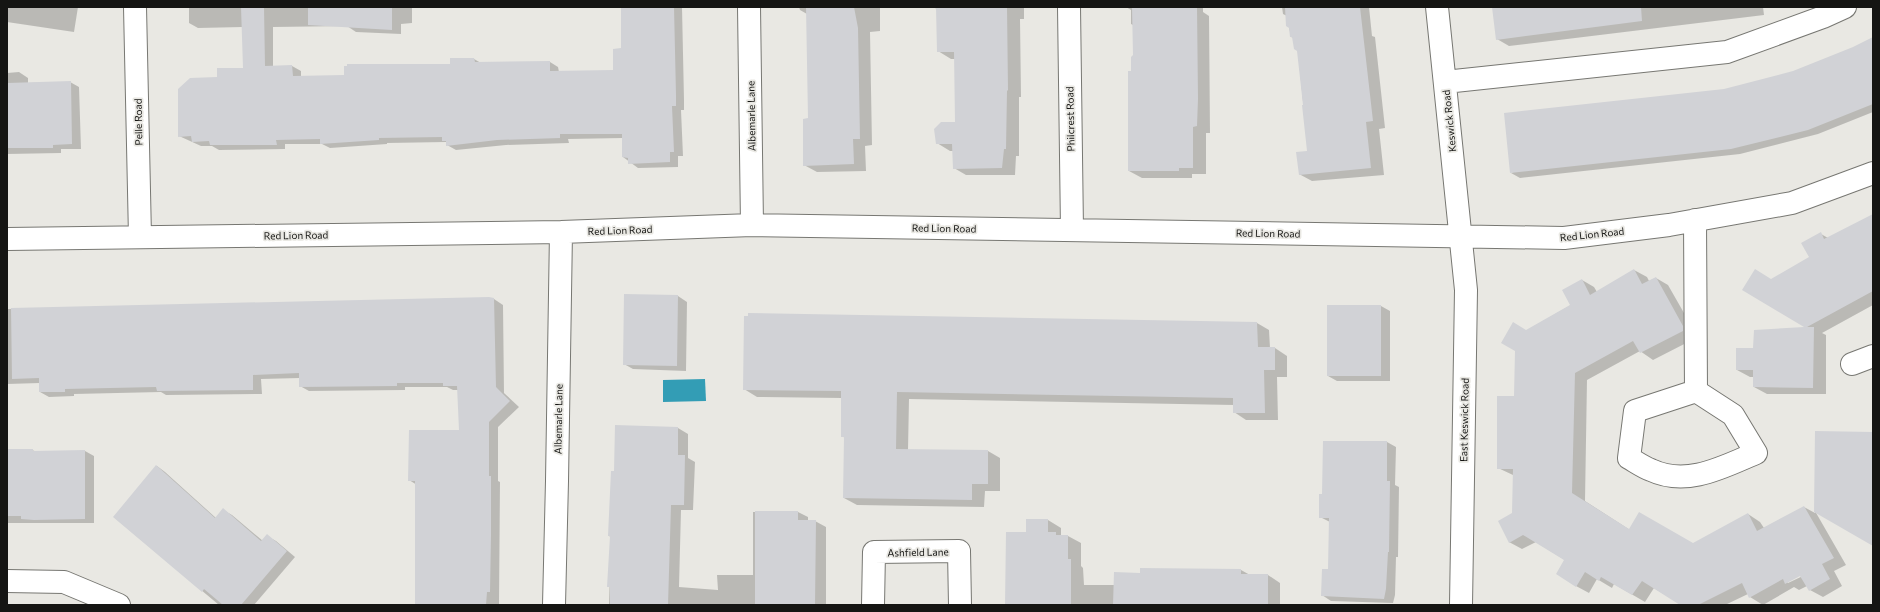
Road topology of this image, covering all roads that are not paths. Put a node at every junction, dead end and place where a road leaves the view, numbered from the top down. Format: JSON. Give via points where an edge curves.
{"nodes":[{"id":1,"x":135,"y":7,"type":"edge"},
{"id":2,"x":749,"y":7,"type":"edge"},
{"id":3,"x":1069,"y":7,"type":"edge"},
{"id":4,"x":1438,"y":7,"type":"edge"},
{"id":5,"x":1845,"y":7,"type":"edge"},
{"id":6,"x":1445,"y":82,"type":"junction"},
{"id":7,"x":1873,"y":173,"type":"edge"},
{"id":8,"x":1695,"y":220,"type":"junction"},
{"id":9,"x":752,"y":225,"type":"junction"},
{"id":10,"x":1072,"y":230,"type":"junction"},
{"id":11,"x":561,"y":232,"type":"junction"},
{"id":12,"x":140,"y":236,"type":"junction"},
{"id":13,"x":1461,"y":236,"type":"junction"},
{"id":14,"x":7,"y":239,"type":"edge"},
{"id":15,"x":1873,"y":356,"type":"edge"},
{"id":16,"x":1852,"y":364,"type":"dead end"},
{"id":17,"x":1696,"y":390,"type":"junction"},
{"id":18,"x":7,"y":581,"type":"edge"},
{"id":19,"x":119,"y":605,"type":"edge"},
{"id":20,"x":554,"y":605,"type":"edge"},
{"id":21,"x":873,"y":605,"type":"edge"},
{"id":22,"x":960,"y":605,"type":"edge"},
{"id":23,"x":1461,"y":605,"type":"edge"}],
"edges":[{"from":1,"to":12,"type":"street","name":"Pelle Road"},
{"from":2,"to":9,"type":"street","name":"Albemarle Lane"},
{"from":3,"to":10,"type":"street","name":"Philcrest Road"},
{"from":4,"to":6,"type":"street","name":"Keswick Road"},
{"from":5,"to":6,"type":"street","via":[[1727,52]]},
{"from":6,"to":13,"type":"street","name":"Keswick Road"},
{"from":7,"to":8,"type":"street","name":"Red Lion Road","via":[[1792,203]]},
{"from":8,"to":13,"type":"street","name":"Red Lion Road","via":[[1564,238]]},
{"from":8,"to":17,"type":"street"},
{"from":9,"to":10,"type":"street","name":"Red Lion Road"},
{"from":9,"to":11,"type":"street","name":"Red Lion Road"},
{"from":10,"to":13,"type":"street","name":"Red Lion Road"},
{"from":11,"to":12,"type":"street","name":"Red Lion Road"},
{"from":11,"to":20,"type":"street","name":"Albemarle Lane"},
{"from":12,"to":14,"type":"street","name":"Red Lion Road"},
{"from":13,"to":23,"type":"street","name":"East Keswick Road","via":[[1466,290]]},
{"from":15,"to":16,"type":"street"},
{"from":17,"to":17,"type":"street","via":[[1635,411],[1629,458],[1652,471],[1677,476],[1704,474],[1756,453],[1733,415]]},
{"from":18,"to":19,"type":"street","via":[[64,582]]},
{"from":21,"to":22,"type":"street","name":"Ashfield Lane","via":[[874,552],[960,551]]}]}
